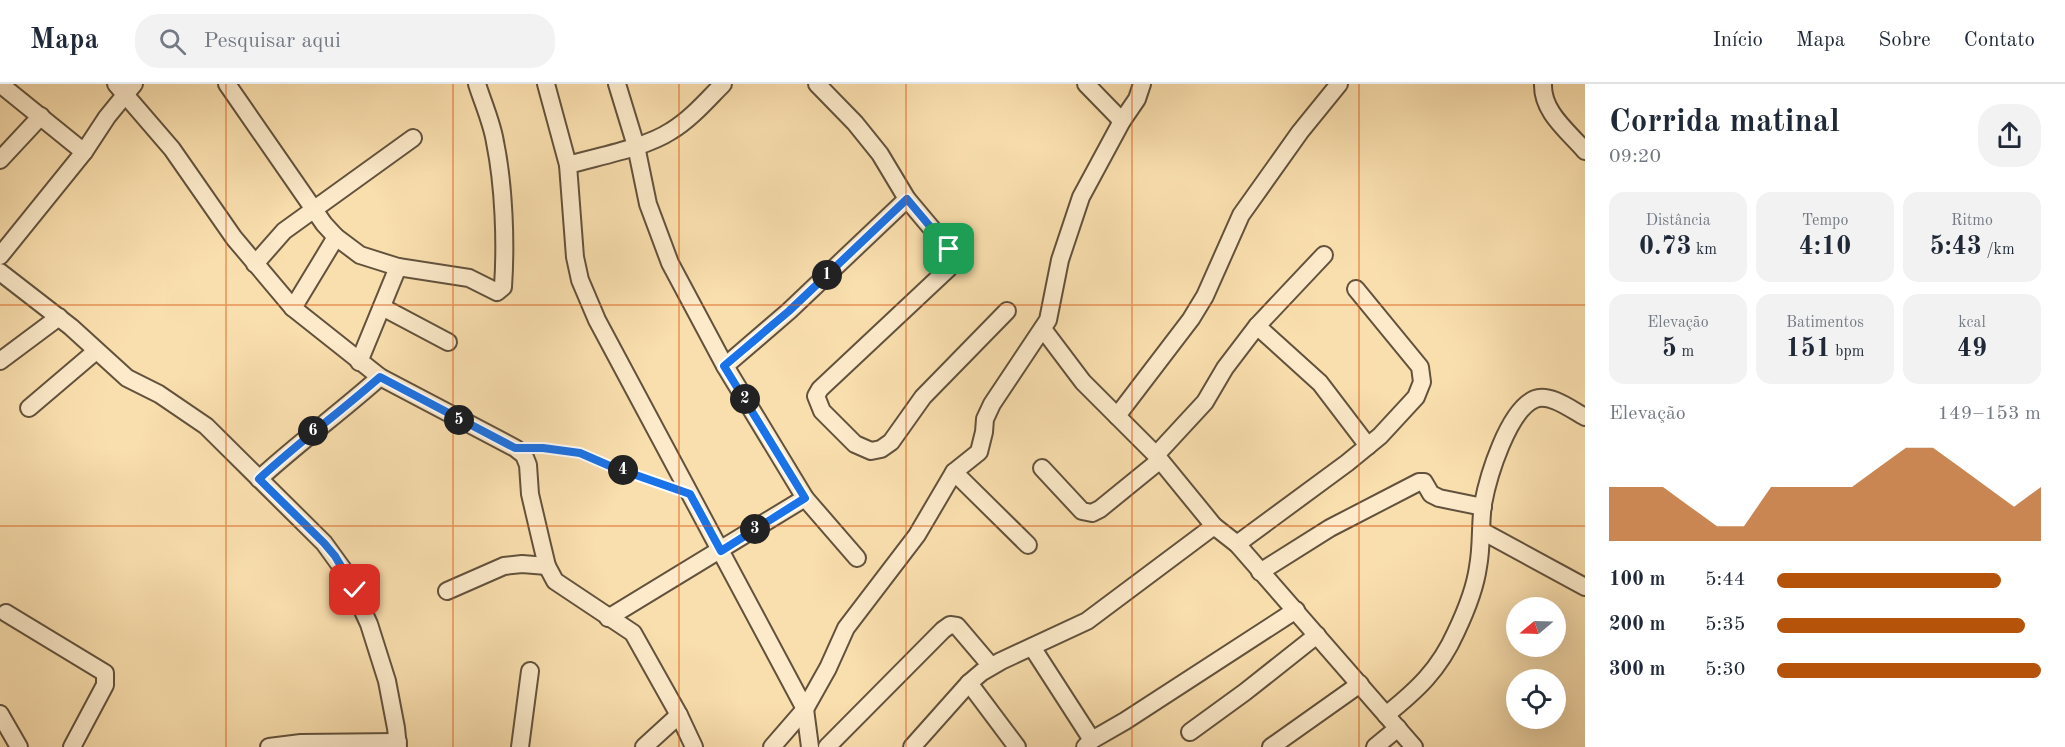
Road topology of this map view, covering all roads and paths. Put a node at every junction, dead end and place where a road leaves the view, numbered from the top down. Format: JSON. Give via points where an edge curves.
{"nodes":[{"id":1,"x":0,"y":84,"type":"edge"},
{"id":2,"x":226,"y":84,"type":"edge"},
{"id":3,"x":477,"y":84,"type":"edge"},
{"id":4,"x":546,"y":84,"type":"edge"},
{"id":5,"x":617,"y":84,"type":"edge"},
{"id":6,"x":723,"y":84,"type":"edge"},
{"id":7,"x":818,"y":84,"type":"edge"},
{"id":8,"x":1086,"y":84,"type":"edge"},
{"id":9,"x":1142,"y":84,"type":"edge"},
{"id":10,"x":1339,"y":84,"type":"edge"},
{"id":11,"x":1543,"y":84,"type":"edge"},
{"id":12,"x":125,"y":88,"type":"edge"},
{"id":13,"x":41,"y":116,"type":"junction"},
{"id":14,"x":1122,"y":121,"type":"junction"},
{"id":15,"x":413,"y":138,"type":"dead end"},
{"id":16,"x":636,"y":146,"type":"junction"},
{"id":17,"x":1585,"y":151,"type":"edge"},
{"id":18,"x":84,"y":152,"type":"junction"},
{"id":19,"x":0,"y":160,"type":"edge"},
{"id":20,"x":568,"y":165,"type":"junction"},
{"id":21,"x":907,"y":199,"type":"junction"},
{"id":22,"x":314,"y":207,"type":"junction"},
{"id":23,"x":336,"y":237,"type":"junction"},
{"id":24,"x":949,"y":249,"type":"dead end"},
{"id":25,"x":1324,"y":255,"type":"dead end"},
{"id":26,"x":0,"y":256,"type":"edge"},
{"id":27,"x":255,"y":264,"type":"junction"},
{"id":28,"x":398,"y":267,"type":"junction"},
{"id":29,"x":949,"y":268,"type":"dead end"},
{"id":30,"x":0,"y":272,"type":"edge"},
{"id":31,"x":1356,"y":289,"type":"dead end"},
{"id":32,"x":382,"y":307,"type":"junction"},
{"id":33,"x":293,"y":308,"type":"junction"},
{"id":34,"x":1007,"y":311,"type":"dead end"},
{"id":35,"x":59,"y":317,"type":"junction"},
{"id":36,"x":1257,"y":326,"type":"junction"},
{"id":37,"x":1043,"y":329,"type":"junction"},
{"id":38,"x":448,"y":342,"type":"dead end"},
{"id":39,"x":96,"y":351,"type":"junction"},
{"id":40,"x":0,"y":361,"type":"edge"},
{"id":41,"x":359,"y":362,"type":"junction"},
{"id":42,"x":724,"y":366,"type":"junction"},
{"id":43,"x":380,"y":377,"type":"junction"},
{"id":44,"x":29,"y":408,"type":"dead end"},
{"id":45,"x":1117,"y":416,"type":"junction"},
{"id":46,"x":1585,"y":417,"type":"edge"},
{"id":47,"x":1368,"y":446,"type":"junction"},
{"id":48,"x":515,"y":448,"type":"junction"},
{"id":49,"x":1158,"y":458,"type":"junction"},
{"id":50,"x":1042,"y":468,"type":"dead end"},
{"id":51,"x":954,"y":472,"type":"junction"},
{"id":52,"x":259,"y":479,"type":"junction"},
{"id":53,"x":690,"y":494,"type":"junction"},
{"id":54,"x":805,"y":498,"type":"junction"},
{"id":55,"x":1483,"y":507,"type":"junction"},
{"id":56,"x":1214,"y":526,"type":"junction"},
{"id":57,"x":1482,"y":531,"type":"junction"},
{"id":58,"x":1237,"y":544,"type":"junction"},
{"id":59,"x":1028,"y":545,"type":"dead end"},
{"id":60,"x":721,"y":551,"type":"junction"},
{"id":61,"x":857,"y":558,"type":"dead end"},
{"id":62,"x":547,"y":566,"type":"junction"},
{"id":63,"x":1260,"y":572,"type":"junction"},
{"id":64,"x":1585,"y":587,"type":"edge"},
{"id":65,"x":447,"y":591,"type":"dead end"},
{"id":66,"x":1296,"y":610,"type":"junction"},
{"id":67,"x":6,"y":613,"type":"dead end"},
{"id":68,"x":608,"y":618,"type":"junction"},
{"id":69,"x":1317,"y":635,"type":"junction"},
{"id":70,"x":1032,"y":647,"type":"junction"},
{"id":71,"x":991,"y":666,"type":"junction"},
{"id":72,"x":530,"y":671,"type":"dead end"},
{"id":73,"x":969,"y":683,"type":"junction"},
{"id":74,"x":1360,"y":684,"type":"junction"},
{"id":75,"x":805,"y":710,"type":"junction"},
{"id":76,"x":0,"y":714,"type":"edge"},
{"id":77,"x":679,"y":715,"type":"junction"},
{"id":78,"x":1386,"y":715,"type":"junction"},
{"id":79,"x":1398,"y":728,"type":"junction"},
{"id":80,"x":1190,"y":732,"type":"dead end"},
{"id":81,"x":398,"y":744,"type":"edge"},
{"id":82,"x":1088,"y":744,"type":"edge"},
{"id":83,"x":19,"y":747,"type":"edge"},
{"id":84,"x":72,"y":747,"type":"edge"},
{"id":85,"x":270,"y":747,"type":"edge"},
{"id":86,"x":520,"y":747,"type":"edge"},
{"id":87,"x":644,"y":747,"type":"edge"},
{"id":88,"x":694,"y":747,"type":"edge"},
{"id":89,"x":772,"y":747,"type":"edge"},
{"id":90,"x":810,"y":747,"type":"edge"},
{"id":91,"x":827,"y":747,"type":"edge"},
{"id":92,"x":912,"y":747,"type":"edge"},
{"id":93,"x":1017,"y":747,"type":"edge"},
{"id":94,"x":1270,"y":747,"type":"edge"},
{"id":95,"x":1376,"y":747,"type":"edge"},
{"id":96,"x":1414,"y":747,"type":"edge"}],
"edges":[{"from":1,"to":13,"type":"street"},
{"from":2,"to":22,"type":"street"},
{"from":3,"to":28,"type":"street","via":[[495,141],[505,263],[503,287],[497,292],[468,278]]},
{"from":4,"to":20,"type":"street"},
{"from":5,"to":16,"type":"street"},
{"from":6,"to":16,"type":"street","via":[[670,132]]},
{"from":7,"to":21,"type":"street","via":[[880,154]]},
{"from":8,"to":14,"type":"street"},
{"from":9,"to":14,"type":"street"},
{"from":10,"to":45,"type":"street","via":[[1240,215],[1191,319]]},
{"from":11,"to":17,"type":"street","via":[[1542,96],[1548,109]]},
{"from":12,"to":18,"type":"street"},
{"from":12,"to":27,"type":"street"},
{"from":13,"to":18,"type":"street"},
{"from":13,"to":19,"type":"street"},
{"from":14,"to":37,"type":"street","via":[[1081,197]]},
{"from":15,"to":22,"type":"street"},
{"from":16,"to":20,"type":"street"},
{"from":16,"to":42,"type":"street","via":[[648,204],[670,262]]},
{"from":18,"to":26,"type":"street"},
{"from":20,"to":53,"type":"street","via":[[580,280],[597,320]]},
{"from":21,"to":24,"type":"street"},
{"from":21,"to":42,"type":"street","via":[[789,311]]},
{"from":22,"to":23,"type":"street"},
{"from":22,"to":27,"type":"street","via":[[284,231]]},
{"from":23,"to":28,"type":"street","via":[[360,255]]},
{"from":23,"to":33,"type":"street"},
{"from":25,"to":36,"type":"street"},
{"from":27,"to":33,"type":"street"},
{"from":28,"to":32,"type":"street"},
{"from":29,"to":34,"type":"street","via":[[820,388],[816,396],[822,411],[855,444],[871,451],[891,442],[923,397]]},
{"from":30,"to":35,"type":"street"},
{"from":31,"to":47,"type":"street","via":[[1420,367],[1422,382],[1416,397]]},
{"from":32,"to":38,"type":"street"},
{"from":32,"to":41,"type":"street"},
{"from":33,"to":41,"type":"street"},
{"from":35,"to":39,"type":"street"},
{"from":35,"to":40,"type":"street"},
{"from":36,"to":47,"type":"street","via":[[1320,383]]},
{"from":36,"to":49,"type":"street","via":[[1204,402]]},
{"from":37,"to":45,"type":"street","via":[[1083,382]]},
{"from":37,"to":51,"type":"street","via":[[992,404],[979,452]]},
{"from":39,"to":44,"type":"street"},
{"from":39,"to":52,"type":"street","via":[[127,378],[206,426]]},
{"from":41,"to":43,"type":"street"},
{"from":42,"to":54,"type":"street"},
{"from":43,"to":48,"type":"street"},
{"from":43,"to":52,"type":"street"},
{"from":45,"to":49,"type":"street"},
{"from":46,"to":55,"type":"street","via":[[1542,398],[1520,411],[1488,479]]},
{"from":47,"to":58,"type":"street"},
{"from":48,"to":53,"type":"path","via":[[580,453]]},
{"from":48,"to":62,"type":"street","via":[[528,465],[530,494]]},
{"from":49,"to":50,"type":"street","via":[[1092,513],[1082,511]]},
{"from":49,"to":56,"type":"street"},
{"from":51,"to":59,"type":"street"},
{"from":51,"to":75,"type":"street","via":[[917,535],[846,628]]},
{"from":52,"to":81,"type":"street","via":[[324,543],[355,590],[387,681]]},
{"from":53,"to":60,"type":"street"},
{"from":54,"to":60,"type":"street"},
{"from":54,"to":61,"type":"street"},
{"from":55,"to":57,"type":"street"},
{"from":55,"to":63,"type":"street","via":[[1439,498],[1431,494],[1424,482],[1419,482],[1330,528]]},
{"from":56,"to":58,"type":"street"},
{"from":56,"to":70,"type":"street","via":[[1087,621]]},
{"from":57,"to":64,"type":"street"},
{"from":57,"to":78,"type":"street","via":[[1475,581],[1456,633],[1426,681]]},
{"from":58,"to":63,"type":"street"},
{"from":60,"to":68,"type":"street"},
{"from":60,"to":75,"type":"street"},
{"from":62,"to":65,"type":"street","via":[[504,566]]},
{"from":62,"to":68,"type":"street","via":[[555,581]]},
{"from":63,"to":66,"type":"street"},
{"from":66,"to":69,"type":"street"},
{"from":66,"to":82,"type":"street"},
{"from":67,"to":84,"type":"street","via":[[105,673],[105,685]]},
{"from":68,"to":77,"type":"street","via":[[633,633]]},
{"from":69,"to":74,"type":"street"},
{"from":69,"to":80,"type":"street"},
{"from":70,"to":71,"type":"street"},
{"from":70,"to":82,"type":"street"},
{"from":71,"to":73,"type":"street"},
{"from":71,"to":91,"type":"street","via":[[957,626],[950,626]]},
{"from":72,"to":86,"type":"street"},
{"from":73,"to":92,"type":"street"},
{"from":73,"to":93,"type":"street"},
{"from":74,"to":78,"type":"street"},
{"from":74,"to":94,"type":"street"},
{"from":75,"to":89,"type":"street"},
{"from":75,"to":90,"type":"street"},
{"from":76,"to":83,"type":"street"},
{"from":77,"to":87,"type":"street"},
{"from":77,"to":88,"type":"street"},
{"from":78,"to":79,"type":"street"},
{"from":79,"to":95,"type":"street"},
{"from":79,"to":96,"type":"street"},
{"from":81,"to":85,"type":"street","via":[[301,743]]}]}
